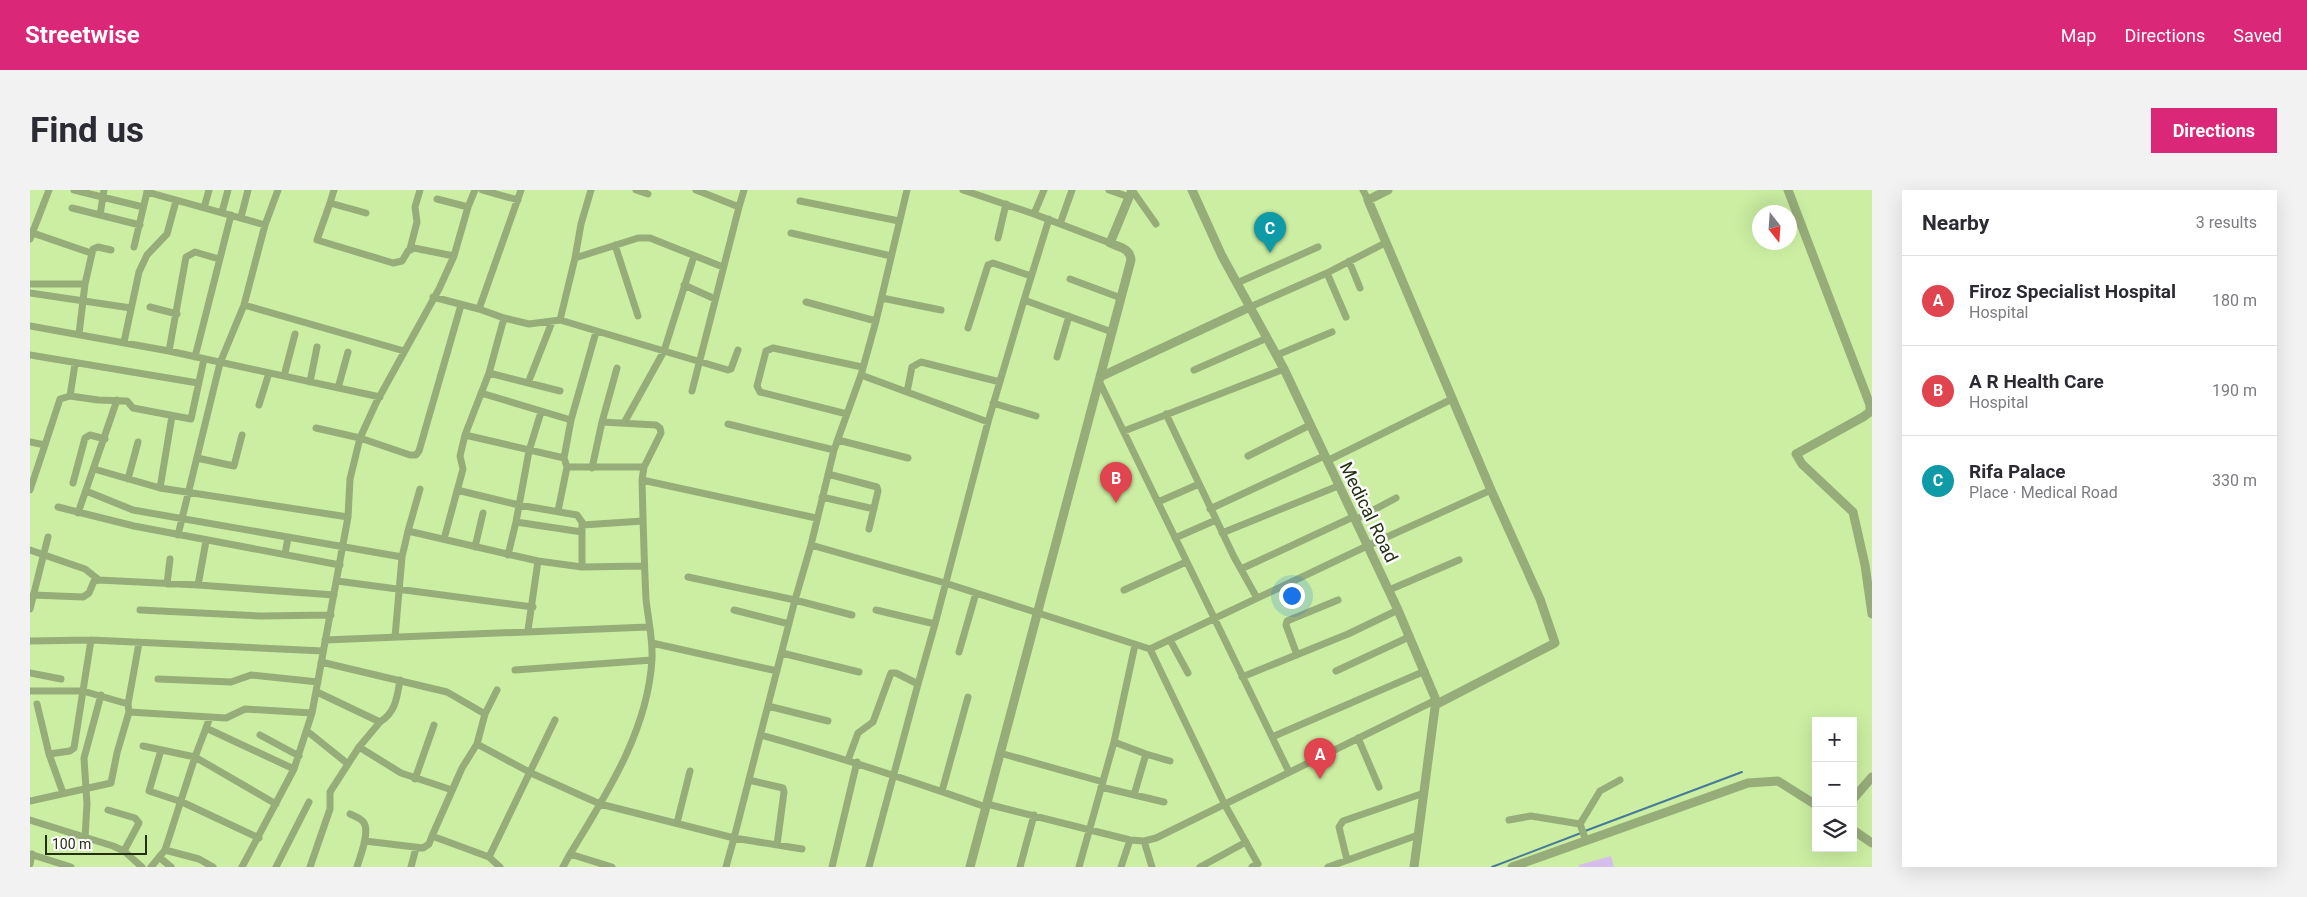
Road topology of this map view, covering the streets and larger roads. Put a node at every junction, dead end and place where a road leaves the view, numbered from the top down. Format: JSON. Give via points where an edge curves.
{"nodes":[{"id":1,"x":49,"y":190,"type":"edge"},
{"id":2,"x":74,"y":190,"type":"edge"},
{"id":3,"x":209,"y":190,"type":"edge"},
{"id":4,"x":228,"y":190,"type":"edge"},
{"id":5,"x":248,"y":190,"type":"edge"},
{"id":6,"x":278,"y":190,"type":"edge"},
{"id":7,"x":334,"y":190,"type":"edge"},
{"id":8,"x":420,"y":190,"type":"edge"},
{"id":9,"x":474,"y":190,"type":"edge"},
{"id":10,"x":482,"y":190,"type":"edge"},
{"id":11,"x":522,"y":190,"type":"edge"},
{"id":12,"x":591,"y":190,"type":"edge"},
{"id":13,"x":636,"y":190,"type":"edge"},
{"id":14,"x":696,"y":190,"type":"edge"},
{"id":15,"x":744,"y":190,"type":"edge"},
{"id":16,"x":907,"y":190,"type":"edge"},
{"id":17,"x":963,"y":190,"type":"edge"},
{"id":18,"x":1044,"y":190,"type":"edge"},
{"id":19,"x":1072,"y":190,"type":"edge"},
{"id":20,"x":1110,"y":190,"type":"edge"},
{"id":21,"x":1192,"y":190,"type":"edge"},
{"id":22,"x":1363,"y":190,"type":"edge"},
{"id":23,"x":1388,"y":190,"type":"edge"},
{"id":24,"x":1788,"y":190,"type":"edge"},
{"id":25,"x":147,"y":191,"type":"edge"},
{"id":26,"x":1131,"y":192,"type":"edge"},
{"id":27,"x":103,"y":193,"type":"edge"},
{"id":28,"x":648,"y":194,"type":"dead end"},
{"id":29,"x":437,"y":198,"type":"dead end"},
{"id":30,"x":518,"y":200,"type":"junction"},
{"id":31,"x":1368,"y":200,"type":"junction"},
{"id":32,"x":176,"y":201,"type":"junction"},
{"id":33,"x":800,"y":201,"type":"dead end"},
{"id":34,"x":330,"y":203,"type":"junction"},
{"id":35,"x":1006,"y":204,"type":"junction"},
{"id":36,"x":143,"y":207,"type":"junction"},
{"id":37,"x":739,"y":207,"type":"junction"},
{"id":38,"x":72,"y":208,"type":"dead end"},
{"id":39,"x":204,"y":208,"type":"junction"},
{"id":40,"x":468,"y":208,"type":"junction"},
{"id":41,"x":222,"y":212,"type":"junction"},
{"id":42,"x":366,"y":213,"type":"dead end"},
{"id":43,"x":1034,"y":214,"type":"junction"},
{"id":44,"x":231,"y":215,"type":"junction"},
{"id":45,"x":100,"y":216,"type":"junction"},
{"id":46,"x":241,"y":217,"type":"junction"},
{"id":47,"x":1048,"y":219,"type":"junction"},
{"id":48,"x":899,"y":222,"type":"junction"},
{"id":49,"x":265,"y":224,"type":"junction"},
{"id":50,"x":1060,"y":224,"type":"junction"},
{"id":51,"x":1156,"y":224,"type":"dead end"},
{"id":52,"x":140,"y":225,"type":"junction"},
{"id":53,"x":791,"y":233,"type":"dead end"},
{"id":54,"x":31,"y":235,"type":"edge"},
{"id":55,"x":998,"y":238,"type":"dead end"},
{"id":56,"x":1110,"y":243,"type":"junction"},
{"id":57,"x":1385,"y":243,"type":"junction"},
{"id":58,"x":615,"y":244,"type":"junction"},
{"id":59,"x":134,"y":247,"type":"dead end"},
{"id":60,"x":1318,"y":247,"type":"dead end"},
{"id":61,"x":410,"y":249,"type":"junction"},
{"id":62,"x":112,"y":250,"type":"dead end"},
{"id":63,"x":91,"y":253,"type":"junction"},
{"id":64,"x":454,"y":256,"type":"junction"},
{"id":65,"x":694,"y":256,"type":"junction"},
{"id":66,"x":891,"y":256,"type":"junction"},
{"id":67,"x":575,"y":258,"type":"junction"},
{"id":68,"x":219,"y":259,"type":"junction"},
{"id":69,"x":1349,"y":261,"type":"junction"},
{"id":70,"x":723,"y":268,"type":"junction"},
{"id":71,"x":1327,"y":273,"type":"junction"},
{"id":72,"x":1031,"y":276,"type":"junction"},
{"id":73,"x":1070,"y":279,"type":"dead end"},
{"id":74,"x":1237,"y":283,"type":"junction"},
{"id":75,"x":30,"y":284,"type":"edge"},
{"id":76,"x":85,"y":284,"type":"junction"},
{"id":77,"x":684,"y":285,"type":"junction"},
{"id":78,"x":1360,"y":288,"type":"dead end"},
{"id":79,"x":30,"y":293,"type":"edge"},
{"id":80,"x":433,"y":297,"type":"junction"},
{"id":81,"x":882,"y":298,"type":"junction"},
{"id":82,"x":1121,"y":298,"type":"junction"},
{"id":83,"x":715,"y":299,"type":"junction"},
{"id":84,"x":1024,"y":300,"type":"junction"},
{"id":85,"x":83,"y":302,"type":"junction"},
{"id":86,"x":806,"y":302,"type":"dead end"},
{"id":87,"x":461,"y":304,"type":"junction"},
{"id":88,"x":244,"y":305,"type":"junction"},
{"id":89,"x":150,"y":307,"type":"dead end"},
{"id":90,"x":1250,"y":307,"type":"junction"},
{"id":91,"x":131,"y":308,"type":"junction"},
{"id":92,"x":479,"y":309,"type":"junction"},
{"id":93,"x":941,"y":310,"type":"dead end"},
{"id":94,"x":178,"y":314,"type":"junction"},
{"id":95,"x":638,"y":316,"type":"dead end"},
{"id":96,"x":1069,"y":316,"type":"junction"},
{"id":97,"x":1346,"y":317,"type":"dead end"},
{"id":98,"x":504,"y":318,"type":"junction"},
{"id":99,"x":560,"y":320,"type":"junction"},
{"id":100,"x":876,"y":321,"type":"junction"},
{"id":101,"x":552,"y":322,"type":"junction"},
{"id":102,"x":30,"y":326,"type":"edge"},
{"id":103,"x":968,"y":328,"type":"dead end"},
{"id":104,"x":596,"y":332,"type":"junction"},
{"id":105,"x":1112,"y":332,"type":"junction"},
{"id":106,"x":1332,"y":332,"type":"dead end"},
{"id":107,"x":78,"y":334,"type":"junction"},
{"id":108,"x":295,"y":334,"type":"dead end"},
{"id":109,"x":1267,"y":338,"type":"junction"},
{"id":110,"x":124,"y":342,"type":"junction"},
{"id":111,"x":317,"y":347,"type":"dead end"},
{"id":112,"x":738,"y":350,"type":"dead end"},
{"id":113,"x":169,"y":351,"type":"junction"},
{"id":114,"x":404,"y":351,"type":"junction"},
{"id":115,"x":664,"y":351,"type":"junction"},
{"id":116,"x":348,"y":352,"type":"dead end"},
{"id":117,"x":30,"y":355,"type":"edge"},
{"id":118,"x":1277,"y":355,"type":"junction"},
{"id":119,"x":195,"y":357,"type":"junction"},
{"id":120,"x":1057,"y":357,"type":"dead end"},
{"id":121,"x":204,"y":359,"type":"junction"},
{"id":122,"x":700,"y":362,"type":"junction"},
{"id":123,"x":220,"y":363,"type":"junction"},
{"id":124,"x":75,"y":364,"type":"junction"},
{"id":125,"x":617,"y":368,"type":"dead end"},
{"id":126,"x":1284,"y":368,"type":"junction"},
{"id":127,"x":1194,"y":370,"type":"dead end"},
{"id":128,"x":862,"y":371,"type":"junction"},
{"id":129,"x":269,"y":373,"type":"junction"},
{"id":130,"x":489,"y":373,"type":"junction"},
{"id":131,"x":284,"y":376,"type":"junction"},
{"id":132,"x":1099,"y":379,"type":"junction"},
{"id":133,"x":310,"y":382,"type":"junction"},
{"id":134,"x":1000,"y":382,"type":"junction"},
{"id":135,"x":198,"y":383,"type":"junction"},
{"id":136,"x":528,"y":383,"type":"junction"},
{"id":137,"x":338,"y":388,"type":"junction"},
{"id":138,"x":560,"y":391,"type":"dead end"},
{"id":139,"x":692,"y":391,"type":"dead end"},
{"id":140,"x":907,"y":392,"type":"junction"},
{"id":141,"x":481,"y":393,"type":"junction"},
{"id":142,"x":70,"y":396,"type":"junction"},
{"id":143,"x":380,"y":397,"type":"junction"},
{"id":144,"x":1452,"y":399,"type":"junction"},
{"id":145,"x":117,"y":400,"type":"junction"},
{"id":146,"x":993,"y":402,"type":"junction"},
{"id":147,"x":259,"y":405,"type":"dead end"},
{"id":148,"x":541,"y":412,"type":"junction"},
{"id":149,"x":847,"y":414,"type":"junction"},
{"id":150,"x":1166,"y":414,"type":"junction"},
{"id":151,"x":172,"y":416,"type":"junction"},
{"id":152,"x":1036,"y":416,"type":"dead end"},
{"id":153,"x":571,"y":420,"type":"junction"},
{"id":154,"x":602,"y":422,"type":"junction"},
{"id":155,"x":988,"y":422,"type":"junction"},
{"id":156,"x":624,"y":423,"type":"junction"},
{"id":157,"x":728,"y":424,"type":"dead end"},
{"id":158,"x":1310,"y":426,"type":"junction"},
{"id":159,"x":316,"y":428,"type":"dead end"},
{"id":160,"x":1124,"y":431,"type":"junction"},
{"id":161,"x":242,"y":435,"type":"dead end"},
{"id":162,"x":465,"y":435,"type":"junction"},
{"id":163,"x":360,"y":438,"type":"junction"},
{"id":164,"x":105,"y":439,"type":"junction"},
{"id":165,"x":838,"y":440,"type":"junction"},
{"id":166,"x":30,"y":442,"type":"edge"},
{"id":167,"x":138,"y":442,"type":"dead end"},
{"id":168,"x":45,"y":445,"type":"junction"},
{"id":169,"x":834,"y":450,"type":"junction"},
{"id":170,"x":529,"y":451,"type":"junction"},
{"id":171,"x":1248,"y":456,"type":"dead end"},
{"id":172,"x":197,"y":458,"type":"junction"},
{"id":173,"x":564,"y":458,"type":"junction"},
{"id":174,"x":908,"y":458,"type":"dead end"},
{"id":175,"x":1325,"y":458,"type":"junction"},
{"id":176,"x":567,"y":467,"type":"junction"},
{"id":177,"x":644,"y":467,"type":"junction"},
{"id":178,"x":592,"y":468,"type":"junction"},
{"id":179,"x":94,"y":469,"type":"junction"},
{"id":180,"x":828,"y":474,"type":"junction"},
{"id":181,"x":128,"y":479,"type":"junction"},
{"id":182,"x":642,"y":480,"type":"junction"},
{"id":183,"x":73,"y":483,"type":"dead end"},
{"id":184,"x":1199,"y":484,"type":"junction"},
{"id":185,"x":1338,"y":486,"type":"junction"},
{"id":186,"x":160,"y":488,"type":"junction"},
{"id":187,"x":420,"y":489,"type":"dead end"},
{"id":188,"x":30,"y":490,"type":"edge"},
{"id":189,"x":457,"y":490,"type":"junction"},
{"id":190,"x":1490,"y":490,"type":"junction"},
{"id":191,"x":86,"y":491,"type":"junction"},
{"id":192,"x":189,"y":494,"type":"junction"},
{"id":193,"x":822,"y":497,"type":"junction"},
{"id":194,"x":1396,"y":498,"type":"dead end"},
{"id":195,"x":1158,"y":502,"type":"junction"},
{"id":196,"x":519,"y":505,"type":"junction"},
{"id":197,"x":58,"y":507,"type":"dead end"},
{"id":198,"x":1210,"y":508,"type":"junction"},
{"id":199,"x":874,"y":509,"type":"junction"},
{"id":200,"x":558,"y":511,"type":"junction"},
{"id":201,"x":78,"y":513,"type":"junction"},
{"id":202,"x":483,"y":513,"type":"dead end"},
{"id":203,"x":348,"y":517,"type":"junction"},
{"id":204,"x":182,"y":518,"type":"junction"},
{"id":205,"x":816,"y":518,"type":"junction"},
{"id":206,"x":1354,"y":518,"type":"junction"},
{"id":207,"x":1216,"y":520,"type":"junction"},
{"id":208,"x":516,"y":522,"type":"junction"},
{"id":209,"x":643,"y":522,"type":"junction"},
{"id":210,"x":582,"y":529,"type":"junction"},
{"id":211,"x":869,"y":529,"type":"dead end"},
{"id":212,"x":408,"y":531,"type":"junction"},
{"id":213,"x":1222,"y":533,"type":"junction"},
{"id":214,"x":178,"y":535,"type":"junction"},
{"id":215,"x":48,"y":537,"type":"dead end"},
{"id":216,"x":288,"y":538,"type":"junction"},
{"id":217,"x":1175,"y":538,"type":"junction"},
{"id":218,"x":444,"y":539,"type":"junction"},
{"id":219,"x":206,"y":541,"type":"junction"},
{"id":220,"x":811,"y":545,"type":"junction"},
{"id":221,"x":1367,"y":546,"type":"junction"},
{"id":222,"x":343,"y":547,"type":"junction"},
{"id":223,"x":475,"y":547,"type":"junction"},
{"id":224,"x":30,"y":550,"type":"edge"},
{"id":225,"x":44,"y":554,"type":"junction"},
{"id":226,"x":285,"y":554,"type":"junction"},
{"id":227,"x":508,"y":555,"type":"junction"},
{"id":228,"x":402,"y":557,"type":"junction"},
{"id":229,"x":170,"y":559,"type":"dead end"},
{"id":230,"x":1459,"y":560,"type":"dead end"},
{"id":231,"x":538,"y":562,"type":"junction"},
{"id":232,"x":1186,"y":562,"type":"junction"},
{"id":233,"x":340,"y":565,"type":"junction"},
{"id":234,"x":644,"y":566,"type":"junction"},
{"id":235,"x":582,"y":567,"type":"junction"},
{"id":236,"x":1241,"y":570,"type":"junction"},
{"id":237,"x":688,"y":577,"type":"dead end"},
{"id":238,"x":99,"y":580,"type":"junction"},
{"id":239,"x":337,"y":581,"type":"junction"},
{"id":240,"x":945,"y":583,"type":"junction"},
{"id":241,"x":167,"y":584,"type":"junction"},
{"id":242,"x":198,"y":585,"type":"junction"},
{"id":243,"x":401,"y":590,"type":"junction"},
{"id":244,"x":1124,"y":590,"type":"dead end"},
{"id":245,"x":1389,"y":590,"type":"junction"},
{"id":246,"x":976,"y":593,"type":"junction"},
{"id":247,"x":33,"y":595,"type":"junction"},
{"id":248,"x":334,"y":595,"type":"junction"},
{"id":249,"x":1258,"y":598,"type":"junction"},
{"id":250,"x":794,"y":600,"type":"junction"},
{"id":251,"x":1338,"y":600,"type":"dead end"},
{"id":252,"x":533,"y":607,"type":"junction"},
{"id":253,"x":30,"y":609,"type":"edge"},
{"id":254,"x":140,"y":610,"type":"dead end"},
{"id":255,"x":734,"y":610,"type":"dead end"},
{"id":256,"x":876,"y":610,"type":"dead end"},
{"id":257,"x":1398,"y":610,"type":"junction"},
{"id":258,"x":1037,"y":614,"type":"junction"},
{"id":259,"x":1872,"y":614,"type":"edge"},
{"id":260,"x":331,"y":615,"type":"junction"},
{"id":261,"x":852,"y":615,"type":"dead end"},
{"id":262,"x":1214,"y":618,"type":"junction"},
{"id":263,"x":789,"y":624,"type":"junction"},
{"id":264,"x":935,"y":624,"type":"junction"},
{"id":265,"x":648,"y":627,"type":"junction"},
{"id":266,"x":528,"y":630,"type":"junction"},
{"id":267,"x":395,"y":637,"type":"junction"},
{"id":268,"x":1409,"y":637,"type":"junction"},
{"id":269,"x":91,"y":640,"type":"junction"},
{"id":270,"x":325,"y":640,"type":"junction"},
{"id":271,"x":1170,"y":640,"type":"junction"},
{"id":272,"x":30,"y":641,"type":"edge"},
{"id":273,"x":139,"y":643,"type":"junction"},
{"id":274,"x":652,"y":643,"type":"junction"},
{"id":275,"x":1135,"y":645,"type":"junction"},
{"id":276,"x":1150,"y":649,"type":"junction"},
{"id":277,"x":323,"y":651,"type":"junction"},
{"id":278,"x":960,"y":652,"type":"dead end"},
{"id":279,"x":782,"y":653,"type":"junction"},
{"id":280,"x":1297,"y":655,"type":"junction"},
{"id":281,"x":652,"y":660,"type":"junction"},
{"id":282,"x":321,"y":662,"type":"junction"},
{"id":283,"x":515,"y":670,"type":"dead end"},
{"id":284,"x":777,"y":671,"type":"junction"},
{"id":285,"x":1336,"y":671,"type":"dead end"},
{"id":286,"x":1425,"y":671,"type":"junction"},
{"id":287,"x":859,"y":672,"type":"dead end"},
{"id":288,"x":1188,"y":672,"type":"dead end"},
{"id":289,"x":30,"y":673,"type":"edge"},
{"id":290,"x":1242,"y":677,"type":"junction"},
{"id":291,"x":61,"y":679,"type":"dead end"},
{"id":292,"x":158,"y":679,"type":"dead end"},
{"id":293,"x":400,"y":680,"type":"junction"},
{"id":294,"x":318,"y":682,"type":"junction"},
{"id":295,"x":918,"y":684,"type":"junction"},
{"id":296,"x":497,"y":690,"type":"dead end"},
{"id":297,"x":30,"y":691,"type":"edge"},
{"id":298,"x":83,"y":691,"type":"junction"},
{"id":299,"x":317,"y":692,"type":"junction"},
{"id":300,"x":101,"y":695,"type":"junction"},
{"id":301,"x":968,"y":697,"type":"dead end"},
{"id":302,"x":1436,"y":702,"type":"junction"},
{"id":303,"x":37,"y":704,"type":"dead end"},
{"id":304,"x":128,"y":704,"type":"junction"},
{"id":305,"x":768,"y":706,"type":"junction"},
{"id":306,"x":129,"y":712,"type":"junction"},
{"id":307,"x":312,"y":713,"type":"junction"},
{"id":308,"x":486,"y":714,"type":"junction"},
{"id":309,"x":210,"y":717,"type":"junction"},
{"id":310,"x":555,"y":720,"type":"dead end"},
{"id":311,"x":828,"y":721,"type":"dead end"},
{"id":312,"x":380,"y":722,"type":"junction"},
{"id":313,"x":434,"y":725,"type":"dead end"},
{"id":314,"x":206,"y":728,"type":"junction"},
{"id":315,"x":307,"y":731,"type":"junction"},
{"id":316,"x":260,"y":735,"type":"dead end"},
{"id":317,"x":760,"y":735,"type":"junction"},
{"id":318,"x":1272,"y":738,"type":"junction"},
{"id":319,"x":1358,"y":738,"type":"junction"},
{"id":320,"x":1114,"y":742,"type":"junction"},
{"id":321,"x":477,"y":744,"type":"junction"},
{"id":322,"x":143,"y":746,"type":"dead end"},
{"id":323,"x":359,"y":747,"type":"junction"},
{"id":324,"x":161,"y":750,"type":"junction"},
{"id":325,"x":1000,"y":753,"type":"junction"},
{"id":326,"x":49,"y":754,"type":"junction"},
{"id":327,"x":1146,"y":754,"type":"junction"},
{"id":328,"x":299,"y":756,"type":"junction"},
{"id":329,"x":195,"y":757,"type":"junction"},
{"id":330,"x":848,"y":760,"type":"junction"},
{"id":331,"x":1170,"y":761,"type":"dead end"},
{"id":332,"x":857,"y":762,"type":"junction"},
{"id":333,"x":348,"y":764,"type":"junction"},
{"id":334,"x":294,"y":770,"type":"junction"},
{"id":335,"x":690,"y":771,"type":"dead end"},
{"id":336,"x":1289,"y":772,"type":"junction"},
{"id":337,"x":531,"y":773,"type":"junction"},
{"id":338,"x":1872,"y":776,"type":"edge"},
{"id":339,"x":892,"y":777,"type":"junction"},
{"id":340,"x":415,"y":779,"type":"junction"},
{"id":341,"x":749,"y":780,"type":"junction"},
{"id":342,"x":1620,"y":780,"type":"dead end"},
{"id":343,"x":1102,"y":784,"type":"junction"},
{"id":344,"x":1379,"y":787,"type":"dead end"},
{"id":345,"x":84,"y":789,"type":"junction"},
{"id":346,"x":452,"y":790,"type":"junction"},
{"id":347,"x":942,"y":791,"type":"junction"},
{"id":348,"x":63,"y":793,"type":"junction"},
{"id":349,"x":1424,"y":793,"type":"junction"},
{"id":350,"x":1857,"y":794,"type":"edge"},
{"id":351,"x":1134,"y":795,"type":"junction"},
{"id":352,"x":30,"y":800,"type":"edge"},
{"id":353,"x":182,"y":802,"type":"junction"},
{"id":354,"x":309,"y":802,"type":"dead end"},
{"id":355,"x":1164,"y":802,"type":"dead end"},
{"id":356,"x":1812,"y":803,"type":"edge"},
{"id":357,"x":276,"y":804,"type":"junction"},
{"id":358,"x":600,"y":804,"type":"junction"},
{"id":359,"x":987,"y":805,"type":"junction"},
{"id":360,"x":1225,"y":805,"type":"junction"},
{"id":361,"x":108,"y":810,"type":"dead end"},
{"id":362,"x":350,"y":814,"type":"dead end"},
{"id":363,"x":1034,"y":815,"type":"junction"},
{"id":364,"x":30,"y":820,"type":"edge"},
{"id":365,"x":1509,"y":820,"type":"dead end"},
{"id":366,"x":677,"y":823,"type":"junction"},
{"id":367,"x":1580,"y":824,"type":"junction"},
{"id":368,"x":1090,"y":828,"type":"junction"},
{"id":369,"x":1857,"y":833,"type":"edge"},
{"id":370,"x":1418,"y":835,"type":"junction"},
{"id":371,"x":432,"y":836,"type":"junction"},
{"id":372,"x":85,"y":838,"type":"junction"},
{"id":373,"x":259,"y":838,"type":"junction"},
{"id":374,"x":734,"y":838,"type":"junction"},
{"id":375,"x":1130,"y":840,"type":"junction"},
{"id":376,"x":364,"y":841,"type":"junction"},
{"id":377,"x":1144,"y":841,"type":"junction"},
{"id":378,"x":1586,"y":841,"type":"junction"},
{"id":379,"x":1246,"y":842,"type":"junction"},
{"id":380,"x":1872,"y":843,"type":"edge"},
{"id":381,"x":777,"y":845,"type":"junction"},
{"id":382,"x":416,"y":848,"type":"junction"},
{"id":383,"x":802,"y":849,"type":"dead end"},
{"id":384,"x":165,"y":850,"type":"junction"},
{"id":385,"x":124,"y":851,"type":"junction"},
{"id":386,"x":31,"y":854,"type":"edge"},
{"id":387,"x":570,"y":854,"type":"junction"},
{"id":388,"x":160,"y":857,"type":"junction"},
{"id":389,"x":489,"y":857,"type":"junction"},
{"id":390,"x":1348,"y":860,"type":"junction"},
{"id":391,"x":30,"y":864,"type":"edge"},
{"id":392,"x":497,"y":866,"type":"edge"},
{"id":393,"x":608,"y":866,"type":"edge"},
{"id":394,"x":1257,"y":866,"type":"edge"},
{"id":395,"x":71,"y":867,"type":"edge"},
{"id":396,"x":142,"y":867,"type":"edge"},
{"id":397,"x":151,"y":867,"type":"edge"},
{"id":398,"x":171,"y":867,"type":"edge"},
{"id":399,"x":213,"y":867,"type":"edge"},
{"id":400,"x":242,"y":867,"type":"edge"},
{"id":401,"x":276,"y":867,"type":"edge"},
{"id":402,"x":310,"y":867,"type":"edge"},
{"id":403,"x":357,"y":867,"type":"edge"},
{"id":404,"x":411,"y":867,"type":"edge"},
{"id":405,"x":563,"y":867,"type":"edge"},
{"id":406,"x":726,"y":867,"type":"edge"},
{"id":407,"x":832,"y":867,"type":"edge"},
{"id":408,"x":869,"y":867,"type":"edge"},
{"id":409,"x":970,"y":867,"type":"edge"},
{"id":410,"x":1020,"y":867,"type":"edge"},
{"id":411,"x":1079,"y":867,"type":"edge"},
{"id":412,"x":1121,"y":867,"type":"edge"},
{"id":413,"x":1152,"y":867,"type":"edge"},
{"id":414,"x":1200,"y":867,"type":"edge"},
{"id":415,"x":1328,"y":867,"type":"edge"},
{"id":416,"x":1414,"y":867,"type":"edge"},
{"id":417,"x":1512,"y":867,"type":"edge"}],
"edges":[{"from":1,"to":54,"type":"street"},
{"from":2,"to":27,"type":"street"},
{"from":3,"to":39,"type":"street"},
{"from":4,"to":41,"type":"street"},
{"from":5,"to":46,"type":"street"},
{"from":6,"to":49,"type":"street"},
{"from":7,"to":34,"type":"street"},
{"from":8,"to":61,"type":"street"},
{"from":9,"to":40,"type":"street"},
{"from":10,"to":30,"type":"street"},
{"from":11,"to":30,"type":"street"},
{"from":12,"to":67,"type":"street"},
{"from":13,"to":28,"type":"street"},
{"from":14,"to":37,"type":"street"},
{"from":15,"to":37,"type":"street"},
{"from":16,"to":48,"type":"street"},
{"from":17,"to":35,"type":"street"},
{"from":18,"to":43,"type":"street"},
{"from":19,"to":50,"type":"street"},
{"from":20,"to":26,"type":"street"},
{"from":21,"to":74,"type":"street","name":"Medical Road"},
{"from":22,"to":31,"type":"street"},
{"from":23,"to":31,"type":"street"},
{"from":24,"to":259,"type":"street","via":[[1870,405],[1870,412],[1863,417],[1796,454],[1802,464],[1853,512]]},
{"from":25,"to":32,"type":"street"},
{"from":25,"to":36,"type":"street"},
{"from":26,"to":51,"type":"street"},
{"from":26,"to":56,"type":"street"},
{"from":27,"to":36,"type":"street"},
{"from":27,"to":45,"type":"street"},
{"from":29,"to":40,"type":"street"},
{"from":30,"to":92,"type":"street"},
{"from":31,"to":57,"type":"street"},
{"from":32,"to":39,"type":"street"},
{"from":32,"to":91,"type":"street","via":[[167,234],[143,262]]},
{"from":33,"to":48,"type":"street"},
{"from":34,"to":42,"type":"street"},
{"from":34,"to":61,"type":"street","via":[[317,240],[393,263],[402,260]]},
{"from":35,"to":43,"type":"street"},
{"from":35,"to":55,"type":"street"},
{"from":36,"to":52,"type":"street"},
{"from":37,"to":70,"type":"street"},
{"from":38,"to":45,"type":"street"},
{"from":39,"to":41,"type":"street"},
{"from":40,"to":64,"type":"street"},
{"from":41,"to":44,"type":"street"},
{"from":43,"to":47,"type":"street"},
{"from":44,"to":46,"type":"street"},
{"from":44,"to":68,"type":"street"},
{"from":45,"to":52,"type":"street"},
{"from":46,"to":49,"type":"street"},
{"from":47,"to":50,"type":"street"},
{"from":47,"to":72,"type":"street"},
{"from":48,"to":66,"type":"street"},
{"from":49,"to":88,"type":"street"},
{"from":50,"to":56,"type":"street"},
{"from":52,"to":59,"type":"street"},
{"from":53,"to":66,"type":"street"},
{"from":54,"to":63,"type":"street"},
{"from":56,"to":82,"type":"street","via":[[1131,255]]},
{"from":57,"to":69,"type":"street"},
{"from":57,"to":144,"type":"street"},
{"from":58,"to":65,"type":"street","via":[[650,238]]},
{"from":58,"to":67,"type":"street"},
{"from":58,"to":95,"type":"street"},
{"from":60,"to":74,"type":"street"},
{"from":61,"to":64,"type":"street"},
{"from":62,"to":63,"type":"street","via":[[95,246]]},
{"from":63,"to":76,"type":"street"},
{"from":64,"to":80,"type":"street"},
{"from":65,"to":70,"type":"street"},
{"from":65,"to":77,"type":"street"},
{"from":66,"to":81,"type":"street"},
{"from":67,"to":99,"type":"street"},
{"from":68,"to":94,"type":"street","via":[[195,252],[186,257]]},
{"from":68,"to":119,"type":"street"},
{"from":69,"to":71,"type":"street"},
{"from":69,"to":78,"type":"street"},
{"from":70,"to":83,"type":"street"},
{"from":71,"to":90,"type":"street"},
{"from":71,"to":97,"type":"street"},
{"from":72,"to":84,"type":"street"},
{"from":72,"to":103,"type":"street","via":[[993,263],[988,265]]},
{"from":73,"to":82,"type":"street"},
{"from":74,"to":90,"type":"street","name":"Medical Road"},
{"from":75,"to":76,"type":"street"},
{"from":76,"to":85,"type":"street"},
{"from":77,"to":83,"type":"street"},
{"from":77,"to":115,"type":"street"},
{"from":79,"to":85,"type":"street"},
{"from":80,"to":87,"type":"street"},
{"from":80,"to":114,"type":"street"},
{"from":81,"to":93,"type":"street"},
{"from":81,"to":100,"type":"street"},
{"from":82,"to":105,"type":"street"},
{"from":83,"to":122,"type":"street"},
{"from":84,"to":96,"type":"street"},
{"from":84,"to":134,"type":"street"},
{"from":85,"to":91,"type":"street"},
{"from":85,"to":107,"type":"street"},
{"from":86,"to":100,"type":"street"},
{"from":87,"to":92,"type":"street"},
{"from":87,"to":163,"type":"street","via":[[419,451],[410,455]]},
{"from":88,"to":114,"type":"street"},
{"from":88,"to":123,"type":"street"},
{"from":89,"to":94,"type":"street"},
{"from":90,"to":109,"type":"street","name":"Medical Road"},
{"from":90,"to":132,"type":"street"},
{"from":91,"to":110,"type":"street"},
{"from":92,"to":98,"type":"street"},
{"from":94,"to":113,"type":"street"},
{"from":96,"to":105,"type":"street"},
{"from":96,"to":120,"type":"street"},
{"from":98,"to":101,"type":"street","via":[[529,324]]},
{"from":98,"to":130,"type":"street"},
{"from":99,"to":101,"type":"street"},
{"from":99,"to":104,"type":"street"},
{"from":100,"to":128,"type":"street"},
{"from":101,"to":136,"type":"street"},
{"from":102,"to":107,"type":"street"},
{"from":104,"to":115,"type":"street"},
{"from":104,"to":153,"type":"street"},
{"from":105,"to":132,"type":"street"},
{"from":106,"to":118,"type":"street"},
{"from":107,"to":110,"type":"street"},
{"from":108,"to":131,"type":"street"},
{"from":109,"to":118,"type":"street","name":"Medical Road"},
{"from":109,"to":127,"type":"street"},
{"from":110,"to":113,"type":"street"},
{"from":111,"to":133,"type":"street"},
{"from":112,"to":122,"type":"street","via":[[730,370]]},
{"from":113,"to":119,"type":"street"},
{"from":114,"to":143,"type":"street"},
{"from":115,"to":122,"type":"street"},
{"from":115,"to":156,"type":"street"},
{"from":116,"to":137,"type":"street"},
{"from":117,"to":124,"type":"street"},
{"from":118,"to":126,"type":"street","name":"Medical Road"},
{"from":119,"to":121,"type":"street"},
{"from":121,"to":123,"type":"street"},
{"from":121,"to":135,"type":"street"},
{"from":122,"to":139,"type":"street"},
{"from":123,"to":129,"type":"street"},
{"from":123,"to":172,"type":"street"},
{"from":124,"to":135,"type":"street"},
{"from":124,"to":142,"type":"street"},
{"from":125,"to":154,"type":"street"},
{"from":126,"to":150,"type":"street"},
{"from":126,"to":158,"type":"street","name":"Medical Road"},
{"from":128,"to":140,"type":"street"},
{"from":128,"to":149,"type":"street"},
{"from":128,"to":149,"type":"street","via":[[773,348],[765,355],[757,386],[760,392]]},
{"from":129,"to":131,"type":"street"},
{"from":129,"to":147,"type":"street"},
{"from":130,"to":136,"type":"street"},
{"from":130,"to":141,"type":"street"},
{"from":131,"to":133,"type":"street"},
{"from":132,"to":160,"type":"street"},
{"from":132,"to":258,"type":"street"},
{"from":133,"to":137,"type":"street"},
{"from":134,"to":140,"type":"street","via":[[921,362],[912,367]]},
{"from":134,"to":146,"type":"street"},
{"from":135,"to":151,"type":"street","via":[[193,416],[187,419]]},
{"from":136,"to":138,"type":"street"},
{"from":137,"to":143,"type":"street"},
{"from":140,"to":155,"type":"street"},
{"from":141,"to":148,"type":"street"},
{"from":141,"to":162,"type":"street"},
{"from":142,"to":145,"type":"street"},
{"from":142,"to":168,"type":"street","via":[[60,400]]},
{"from":143,"to":163,"type":"street"},
{"from":144,"to":175,"type":"street"},
{"from":144,"to":190,"type":"street"},
{"from":145,"to":151,"type":"street","via":[[127,401],[134,408]]},
{"from":145,"to":164,"type":"street"},
{"from":146,"to":152,"type":"street"},
{"from":146,"to":155,"type":"street"},
{"from":148,"to":153,"type":"street"},
{"from":148,"to":170,"type":"street"},
{"from":149,"to":165,"type":"street"},
{"from":150,"to":160,"type":"street"},
{"from":150,"to":184,"type":"street"},
{"from":151,"to":186,"type":"street"},
{"from":153,"to":173,"type":"street"},
{"from":154,"to":156,"type":"street"},
{"from":154,"to":178,"type":"street"},
{"from":155,"to":240,"type":"street"},
{"from":156,"to":177,"type":"street","via":[[660,428],[661,433]]},
{"from":157,"to":169,"type":"street"},
{"from":158,"to":171,"type":"street"},
{"from":158,"to":175,"type":"street","name":"Medical Road"},
{"from":159,"to":163,"type":"street"},
{"from":160,"to":195,"type":"street"},
{"from":161,"to":172,"type":"street","via":[[234,466]]},
{"from":162,"to":170,"type":"street"},
{"from":162,"to":189,"type":"street","via":[[460,456],[463,469]]},
{"from":163,"to":203,"type":"street","via":[[350,479]]},
{"from":164,"to":179,"type":"street"},
{"from":164,"to":183,"type":"street","via":[[90,435],[85,438]]},
{"from":165,"to":169,"type":"street"},
{"from":165,"to":174,"type":"street"},
{"from":166,"to":168,"type":"street"},
{"from":167,"to":181,"type":"street"},
{"from":168,"to":188,"type":"street"},
{"from":169,"to":180,"type":"street"},
{"from":170,"to":173,"type":"street"},
{"from":170,"to":196,"type":"street"},
{"from":172,"to":192,"type":"street"},
{"from":173,"to":176,"type":"street"},
{"from":175,"to":185,"type":"street","name":"Medical Road"},
{"from":175,"to":198,"type":"street"},
{"from":176,"to":178,"type":"street"},
{"from":176,"to":200,"type":"street"},
{"from":177,"to":178,"type":"street"},
{"from":177,"to":182,"type":"street"},
{"from":179,"to":181,"type":"street"},
{"from":179,"to":191,"type":"street"},
{"from":180,"to":193,"type":"street"},
{"from":180,"to":199,"type":"street","via":[[877,487]]},
{"from":181,"to":186,"type":"street"},
{"from":182,"to":205,"type":"street"},
{"from":182,"to":209,"type":"street"},
{"from":184,"to":195,"type":"street"},
{"from":184,"to":198,"type":"street"},
{"from":185,"to":206,"type":"street","name":"Medical Road"},
{"from":185,"to":213,"type":"street"},
{"from":186,"to":192,"type":"street"},
{"from":187,"to":212,"type":"street"},
{"from":189,"to":196,"type":"street"},
{"from":189,"to":218,"type":"street"},
{"from":190,"to":221,"type":"street"},
{"from":190,"to":302,"type":"street","via":[[1540,599],[1555,643]]},
{"from":191,"to":201,"type":"street"},
{"from":191,"to":204,"type":"street","via":[[132,510]]},
{"from":192,"to":203,"type":"street"},
{"from":192,"to":204,"type":"street"},
{"from":193,"to":199,"type":"street"},
{"from":193,"to":205,"type":"street"},
{"from":194,"to":206,"type":"street"},
{"from":195,"to":217,"type":"street"},
{"from":196,"to":200,"type":"street"},
{"from":196,"to":208,"type":"street"},
{"from":197,"to":201,"type":"street"},
{"from":198,"to":207,"type":"street"},
{"from":199,"to":211,"type":"street"},
{"from":200,"to":210,"type":"street","via":[[581,517]]},
{"from":201,"to":214,"type":"street"},
{"from":202,"to":223,"type":"street"},
{"from":203,"to":222,"type":"street"},
{"from":204,"to":214,"type":"street"},
{"from":204,"to":216,"type":"street"},
{"from":205,"to":220,"type":"street"},
{"from":206,"to":221,"type":"street","name":"Medical Road"},
{"from":206,"to":236,"type":"street"},
{"from":207,"to":213,"type":"street"},
{"from":207,"to":217,"type":"street"},
{"from":208,"to":210,"type":"street"},
{"from":208,"to":227,"type":"street"},
{"from":209,"to":210,"type":"street"},
{"from":209,"to":234,"type":"street"},
{"from":210,"to":235,"type":"street"},
{"from":212,"to":218,"type":"street"},
{"from":212,"to":228,"type":"street"},
{"from":213,"to":236,"type":"street"},
{"from":214,"to":219,"type":"street"},
{"from":215,"to":225,"type":"street"},
{"from":216,"to":222,"type":"street"},
{"from":216,"to":226,"type":"street"},
{"from":217,"to":232,"type":"street"},
{"from":218,"to":223,"type":"street"},
{"from":219,"to":226,"type":"street"},
{"from":219,"to":242,"type":"street"},
{"from":220,"to":240,"type":"street"},
{"from":220,"to":250,"type":"street"},
{"from":221,"to":245,"type":"street","name":"Medical Road"},
{"from":221,"to":249,"type":"street"},
{"from":222,"to":228,"type":"street"},
{"from":222,"to":233,"type":"street"},
{"from":223,"to":227,"type":"street"},
{"from":224,"to":225,"type":"street"},
{"from":225,"to":238,"type":"street","via":[[85,569]]},
{"from":225,"to":247,"type":"street"},
{"from":226,"to":233,"type":"street"},
{"from":227,"to":231,"type":"street"},
{"from":228,"to":243,"type":"street"},
{"from":229,"to":241,"type":"street"},
{"from":230,"to":245,"type":"street"},
{"from":231,"to":235,"type":"street"},
{"from":231,"to":252,"type":"street"},
{"from":232,"to":244,"type":"street"},
{"from":232,"to":262,"type":"street"},
{"from":233,"to":239,"type":"street"},
{"from":234,"to":235,"type":"street"},
{"from":234,"to":265,"type":"street"},
{"from":236,"to":249,"type":"street"},
{"from":237,"to":250,"type":"street"},
{"from":238,"to":241,"type":"street"},
{"from":238,"to":247,"type":"street","via":[[94,581],[89,593],[83,597]]},
{"from":239,"to":243,"type":"street"},
{"from":239,"to":248,"type":"street"},
{"from":240,"to":246,"type":"street"},
{"from":240,"to":264,"type":"street"},
{"from":241,"to":242,"type":"street"},
{"from":242,"to":248,"type":"street"},
{"from":243,"to":252,"type":"street"},
{"from":243,"to":267,"type":"street"},
{"from":245,"to":257,"type":"street","name":"Medical Road"},
{"from":246,"to":258,"type":"street"},
{"from":246,"to":278,"type":"street"},
{"from":247,"to":253,"type":"street"},
{"from":248,"to":260,"type":"street"},
{"from":249,"to":262,"type":"street"},
{"from":250,"to":261,"type":"street"},
{"from":250,"to":263,"type":"street"},
{"from":251,"to":280,"type":"street","via":[[1287,621]]},
{"from":252,"to":266,"type":"street"},
{"from":254,"to":260,"type":"street","via":[[262,616]]},
{"from":255,"to":263,"type":"street"},
{"from":256,"to":264,"type":"street"},
{"from":257,"to":268,"type":"street","name":"Medical Road"},
{"from":257,"to":280,"type":"street"},
{"from":258,"to":275,"type":"street"},
{"from":258,"to":325,"type":"street"},
{"from":260,"to":270,"type":"street"},
{"from":262,"to":271,"type":"street"},
{"from":262,"to":290,"type":"street"},
{"from":263,"to":279,"type":"street"},
{"from":264,"to":295,"type":"street"},
{"from":265,"to":266,"type":"street"},
{"from":265,"to":274,"type":"street"},
{"from":266,"to":267,"type":"street"},
{"from":267,"to":270,"type":"street"},
{"from":268,"to":285,"type":"street"},
{"from":268,"to":286,"type":"street","name":"Medical Road"},
{"from":269,"to":272,"type":"street"},
{"from":269,"to":273,"type":"street"},
{"from":269,"to":298,"type":"street"},
{"from":270,"to":277,"type":"street"},
{"from":271,"to":276,"type":"street"},
{"from":271,"to":288,"type":"street"},
{"from":273,"to":277,"type":"street"},
{"from":273,"to":304,"type":"street"},
{"from":274,"to":281,"type":"street"},
{"from":274,"to":284,"type":"street"},
{"from":275,"to":276,"type":"street"},
{"from":275,"to":320,"type":"street"},
{"from":276,"to":360,"type":"street"},
{"from":277,"to":282,"type":"street"},
{"from":279,"to":284,"type":"street"},
{"from":279,"to":287,"type":"street"},
{"from":280,"to":290,"type":"street"},
{"from":281,"to":283,"type":"street"},
{"from":281,"to":358,"type":"street","via":[[636,728]]},
{"from":282,"to":293,"type":"street"},
{"from":282,"to":294,"type":"street"},
{"from":284,"to":305,"type":"street"},
{"from":286,"to":302,"type":"street","name":"Medical Road"},
{"from":286,"to":318,"type":"street"},
{"from":289,"to":291,"type":"street"},
{"from":290,"to":318,"type":"street"},
{"from":292,"to":294,"type":"street","via":[[231,682],[251,674]]},
{"from":293,"to":308,"type":"street","via":[[447,692]]},
{"from":293,"to":312,"type":"street","via":[[395,707]]},
{"from":294,"to":299,"type":"street"},
{"from":295,"to":330,"type":"street","via":[[892,673],[873,722],[858,733]]},
{"from":295,"to":339,"type":"street"},
{"from":296,"to":308,"type":"street"},
{"from":297,"to":298,"type":"street"},
{"from":298,"to":300,"type":"street"},
{"from":298,"to":326,"type":"street","via":[[74,748]]},
{"from":299,"to":307,"type":"street"},
{"from":299,"to":312,"type":"street"},
{"from":300,"to":304,"type":"street"},
{"from":300,"to":345,"type":"street","via":[[84,758]]},
{"from":301,"to":347,"type":"street"},
{"from":302,"to":319,"type":"street"},
{"from":302,"to":349,"type":"street","name":"Medical Road"},
{"from":303,"to":326,"type":"street"},
{"from":304,"to":306,"type":"street"},
{"from":305,"to":311,"type":"street"},
{"from":305,"to":317,"type":"street"},
{"from":306,"to":309,"type":"street"},
{"from":306,"to":345,"type":"street","via":[[116,753],[111,783]]},
{"from":307,"to":309,"type":"street","via":[[245,708],[231,717]]},
{"from":307,"to":315,"type":"street"},
{"from":308,"to":321,"type":"street"},
{"from":309,"to":314,"type":"street"},
{"from":310,"to":337,"type":"street"},
{"from":312,"to":323,"type":"street"},
{"from":313,"to":340,"type":"street"},
{"from":314,"to":329,"type":"street"},
{"from":314,"to":334,"type":"street"},
{"from":315,"to":328,"type":"street"},
{"from":315,"to":333,"type":"street"},
{"from":316,"to":328,"type":"street"},
{"from":317,"to":330,"type":"street"},
{"from":317,"to":341,"type":"street"},
{"from":318,"to":336,"type":"street"},
{"from":319,"to":336,"type":"street"},
{"from":319,"to":344,"type":"street"},
{"from":320,"to":327,"type":"street"},
{"from":320,"to":343,"type":"street"},
{"from":321,"to":337,"type":"street"},
{"from":321,"to":346,"type":"street"},
{"from":322,"to":324,"type":"street"},
{"from":323,"to":333,"type":"street"},
{"from":323,"to":340,"type":"street","via":[[390,768]]},
{"from":324,"to":329,"type":"street"},
{"from":324,"to":353,"type":"street","via":[[149,791]]},
{"from":325,"to":343,"type":"street"},
{"from":325,"to":359,"type":"street"},
{"from":326,"to":348,"type":"street"},
{"from":327,"to":331,"type":"street"},
{"from":327,"to":351,"type":"street"},
{"from":328,"to":334,"type":"street"},
{"from":329,"to":353,"type":"street"},
{"from":329,"to":357,"type":"street"},
{"from":330,"to":332,"type":"street"},
{"from":332,"to":339,"type":"street"},
{"from":332,"to":407,"type":"street"},
{"from":333,"to":402,"type":"street","via":[[330,792],[330,809]]},
{"from":334,"to":357,"type":"street"},
{"from":335,"to":366,"type":"street"},
{"from":336,"to":360,"type":"street"},
{"from":337,"to":358,"type":"street"},
{"from":337,"to":389,"type":"street"},
{"from":338,"to":350,"type":"street"},
{"from":339,"to":347,"type":"street"},
{"from":339,"to":408,"type":"street"},
{"from":340,"to":346,"type":"street"},
{"from":341,"to":374,"type":"street"},
{"from":341,"to":381,"type":"street","via":[[783,788]]},
{"from":342,"to":367,"type":"street","via":[[1600,791]]},
{"from":343,"to":351,"type":"street"},
{"from":343,"to":368,"type":"street"},
{"from":345,"to":348,"type":"street"},
{"from":345,"to":372,"type":"street","via":[[87,804]]},
{"from":346,"to":371,"type":"street"},
{"from":347,"to":359,"type":"street"},
{"from":348,"to":352,"type":"street"},
{"from":349,"to":370,"type":"street","name":"Medical Road"},
{"from":349,"to":390,"type":"street","via":[[1343,821],[1339,827]]},
{"from":351,"to":355,"type":"street"},
{"from":353,"to":373,"type":"street"},
{"from":353,"to":384,"type":"street"},
{"from":354,"to":401,"type":"street"},
{"from":356,"to":378,"type":"street","via":[[1778,781],[1748,783]]},
{"from":357,"to":373,"type":"street"},
{"from":358,"to":366,"type":"street"},
{"from":358,"to":387,"type":"street"},
{"from":359,"to":363,"type":"street"},
{"from":359,"to":409,"type":"street"},
{"from":360,"to":377,"type":"street"},
{"from":360,"to":379,"type":"street"},
{"from":361,"to":385,"type":"street","via":[[135,818],[139,823]]},
{"from":362,"to":376,"type":"street","via":[[364,823]]},
{"from":363,"to":368,"type":"street"},
{"from":363,"to":410,"type":"street"},
{"from":364,"to":372,"type":"street"},
{"from":365,"to":367,"type":"street","via":[[1531,816]]},
{"from":366,"to":374,"type":"street"},
{"from":367,"to":378,"type":"street"},
{"from":368,"to":375,"type":"street"},
{"from":368,"to":411,"type":"street"},
{"from":369,"to":380,"type":"street"},
{"from":370,"to":390,"type":"street"},
{"from":370,"to":416,"type":"street","name":"Medical Road"},
{"from":371,"to":382,"type":"street","via":[[426,847]]},
{"from":371,"to":389,"type":"street"},
{"from":372,"to":385,"type":"street"},
{"from":373,"to":400,"type":"street"},
{"from":374,"to":381,"type":"street"},
{"from":374,"to":406,"type":"street"},
{"from":375,"to":377,"type":"street"},
{"from":375,"to":412,"type":"street"},
{"from":376,"to":382,"type":"street"},
{"from":376,"to":403,"type":"street"},
{"from":377,"to":413,"type":"street"},
{"from":378,"to":417,"type":"street"},
{"from":379,"to":394,"type":"street"},
{"from":379,"to":414,"type":"street"},
{"from":381,"to":383,"type":"street"},
{"from":382,"to":404,"type":"street"},
{"from":384,"to":388,"type":"street"},
{"from":384,"to":399,"type":"street","via":[[199,859]]},
{"from":385,"to":396,"type":"street"},
{"from":386,"to":391,"type":"street"},
{"from":386,"to":395,"type":"street"},
{"from":387,"to":393,"type":"street"},
{"from":387,"to":405,"type":"street"},
{"from":388,"to":397,"type":"street"},
{"from":388,"to":398,"type":"street"},
{"from":389,"to":392,"type":"street"},
{"from":390,"to":415,"type":"street"}]}
